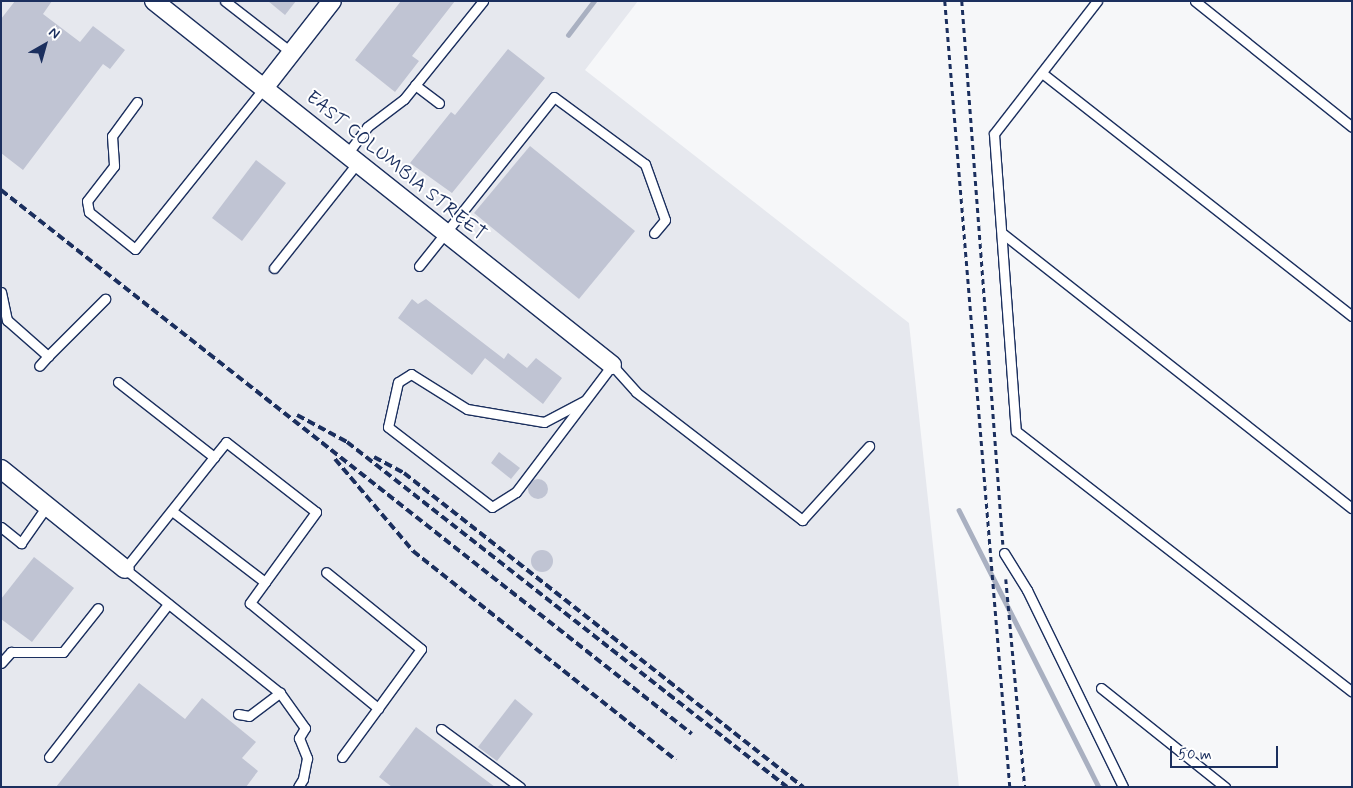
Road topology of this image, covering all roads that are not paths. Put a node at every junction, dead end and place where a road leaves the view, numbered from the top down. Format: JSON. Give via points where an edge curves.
{"nodes":[{"id":1,"x":154,"y":1,"type":"edge"},
{"id":2,"x":225,"y":1,"type":"edge"},
{"id":3,"x":332,"y":1,"type":"edge"},
{"id":4,"x":483,"y":1,"type":"edge"},
{"id":5,"x":1097,"y":1,"type":"edge"},
{"id":6,"x":1195,"y":1,"type":"edge"},
{"id":7,"x":292,"y":53,"type":"junction"},
{"id":8,"x":1042,"y":72,"type":"junction"},
{"id":9,"x":415,"y":85,"type":"junction"},
{"id":10,"x":264,"y":88,"type":"junction"},
{"id":11,"x":137,"y":102,"type":"dead end"},
{"id":12,"x":439,"y":103,"type":"dead end"},
{"id":13,"x":1352,"y":127,"type":"edge"},
{"id":14,"x":352,"y":158,"type":"junction"},
{"id":15,"x":444,"y":231,"type":"junction"},
{"id":16,"x":654,"y":233,"type":"dead end"},
{"id":17,"x":1002,"y":233,"type":"junction"},
{"id":18,"x":419,"y":266,"type":"dead end"},
{"id":19,"x":274,"y":268,"type":"dead end"},
{"id":20,"x":1,"y":292,"type":"edge"},
{"id":21,"x":105,"y":299,"type":"dead end"},
{"id":22,"x":1352,"y":316,"type":"edge"},
{"id":23,"x":4,"y":322,"type":"edge"},
{"id":24,"x":48,"y":356,"type":"junction"},
{"id":25,"x":612,"y":365,"type":"junction"},
{"id":26,"x":39,"y":366,"type":"dead end"},
{"id":27,"x":118,"y":382,"type":"dead end"},
{"id":28,"x":584,"y":401,"type":"junction"},
{"id":29,"x":869,"y":446,"type":"dead end"},
{"id":30,"x":214,"y":457,"type":"junction"},
{"id":31,"x":1,"y":470,"type":"edge"},
{"id":32,"x":47,"y":506,"type":"junction"},
{"id":33,"x":1352,"y":508,"type":"edge"},
{"id":34,"x":172,"y":511,"type":"junction"},
{"id":35,"x":1,"y":527,"type":"edge"},
{"id":36,"x":1004,"y":554,"type":"road end"},
{"id":37,"x":125,"y":569,"type":"junction"},
{"id":38,"x":326,"y":572,"type":"dead end"},
{"id":39,"x":265,"y":582,"type":"junction"},
{"id":40,"x":168,"y":604,"type":"junction"},
{"id":41,"x":98,"y":608,"type":"dead end"},
{"id":42,"x":1,"y":663,"type":"edge"},
{"id":43,"x":1101,"y":688,"type":"dead end"},
{"id":44,"x":1352,"y":692,"type":"edge"},
{"id":45,"x":280,"y":693,"type":"junction"},
{"id":46,"x":378,"y":708,"type":"junction"},
{"id":47,"x":238,"y":714,"type":"dead end"},
{"id":48,"x":442,"y":729,"type":"dead end"},
{"id":49,"x":49,"y":757,"type":"dead end"},
{"id":50,"x":342,"y":757,"type":"dead end"},
{"id":51,"x":298,"y":787,"type":"edge"},
{"id":52,"x":520,"y":787,"type":"edge"},
{"id":53,"x":1123,"y":787,"type":"edge"},
{"id":54,"x":1225,"y":787,"type":"edge"}],
"edges":[{"from":1,"to":10,"type":"street","name":"EAST COLUMBIA STREET"},
{"from":2,"to":7,"type":"lane"},
{"from":3,"to":7,"type":"street"},
{"from":4,"to":9,"type":"lane"},
{"from":5,"to":8,"type":"lane"},
{"from":6,"to":13,"type":"lane"},
{"from":7,"to":10,"type":"street"},
{"from":8,"to":17,"type":"lane","via":[[994,134]]},
{"from":8,"to":22,"type":"lane"},
{"from":9,"to":12,"type":"lane"},
{"from":9,"to":14,"type":"lane","via":[[404,99],[367,128]]},
{"from":10,"to":11,"type":"lane","via":[[135,249],[89,212],[87,201],[114,166],[112,136]]},
{"from":10,"to":14,"type":"street","name":"EAST COLUMBIA STREET"},
{"from":14,"to":15,"type":"street","name":"EAST COLUMBIA STREET"},
{"from":14,"to":19,"type":"lane"},
{"from":15,"to":16,"type":"lane","via":[[554,97],[645,164],[665,220]]},
{"from":15,"to":18,"type":"lane"},
{"from":15,"to":25,"type":"street","name":"EAST COLUMBIA STREET"},
{"from":17,"to":33,"type":"lane"},
{"from":17,"to":44,"type":"lane","via":[[1016,431]]},
{"from":20,"to":23,"type":"lane"},
{"from":21,"to":24,"type":"lane"},
{"from":23,"to":24,"type":"lane"},
{"from":24,"to":26,"type":"lane"},
{"from":25,"to":28,"type":"lane"},
{"from":25,"to":29,"type":"lane","via":[[636,392],[802,520]]},
{"from":27,"to":30,"type":"lane"},
{"from":28,"to":28,"type":"lane","via":[[516,492],[492,507],[388,427],[398,382],[411,374],[467,409],[544,422]]},
{"from":30,"to":34,"type":"lane"},
{"from":30,"to":39,"type":"lane","via":[[226,442],[316,512]]},
{"from":31,"to":32,"type":"street"},
{"from":32,"to":35,"type":"lane","via":[[21,543]]},
{"from":32,"to":37,"type":"street"},
{"from":34,"to":37,"type":"lane"},
{"from":34,"to":39,"type":"lane"},
{"from":36,"to":53,"type":"lane","via":[[1027,590]]},
{"from":37,"to":40,"type":"lane"},
{"from":38,"to":46,"type":"lane","via":[[421,649]]},
{"from":39,"to":46,"type":"lane","via":[[250,603]]},
{"from":40,"to":45,"type":"lane"},
{"from":40,"to":49,"type":"lane"},
{"from":41,"to":42,"type":"lane","via":[[63,652],[10,652]]},
{"from":43,"to":54,"type":"lane"},
{"from":45,"to":47,"type":"lane","via":[[249,716]]},
{"from":45,"to":51,"type":"lane","via":[[305,728],[299,738],[307,758]]},
{"from":46,"to":50,"type":"lane"},
{"from":48,"to":52,"type":"lane"}]}
